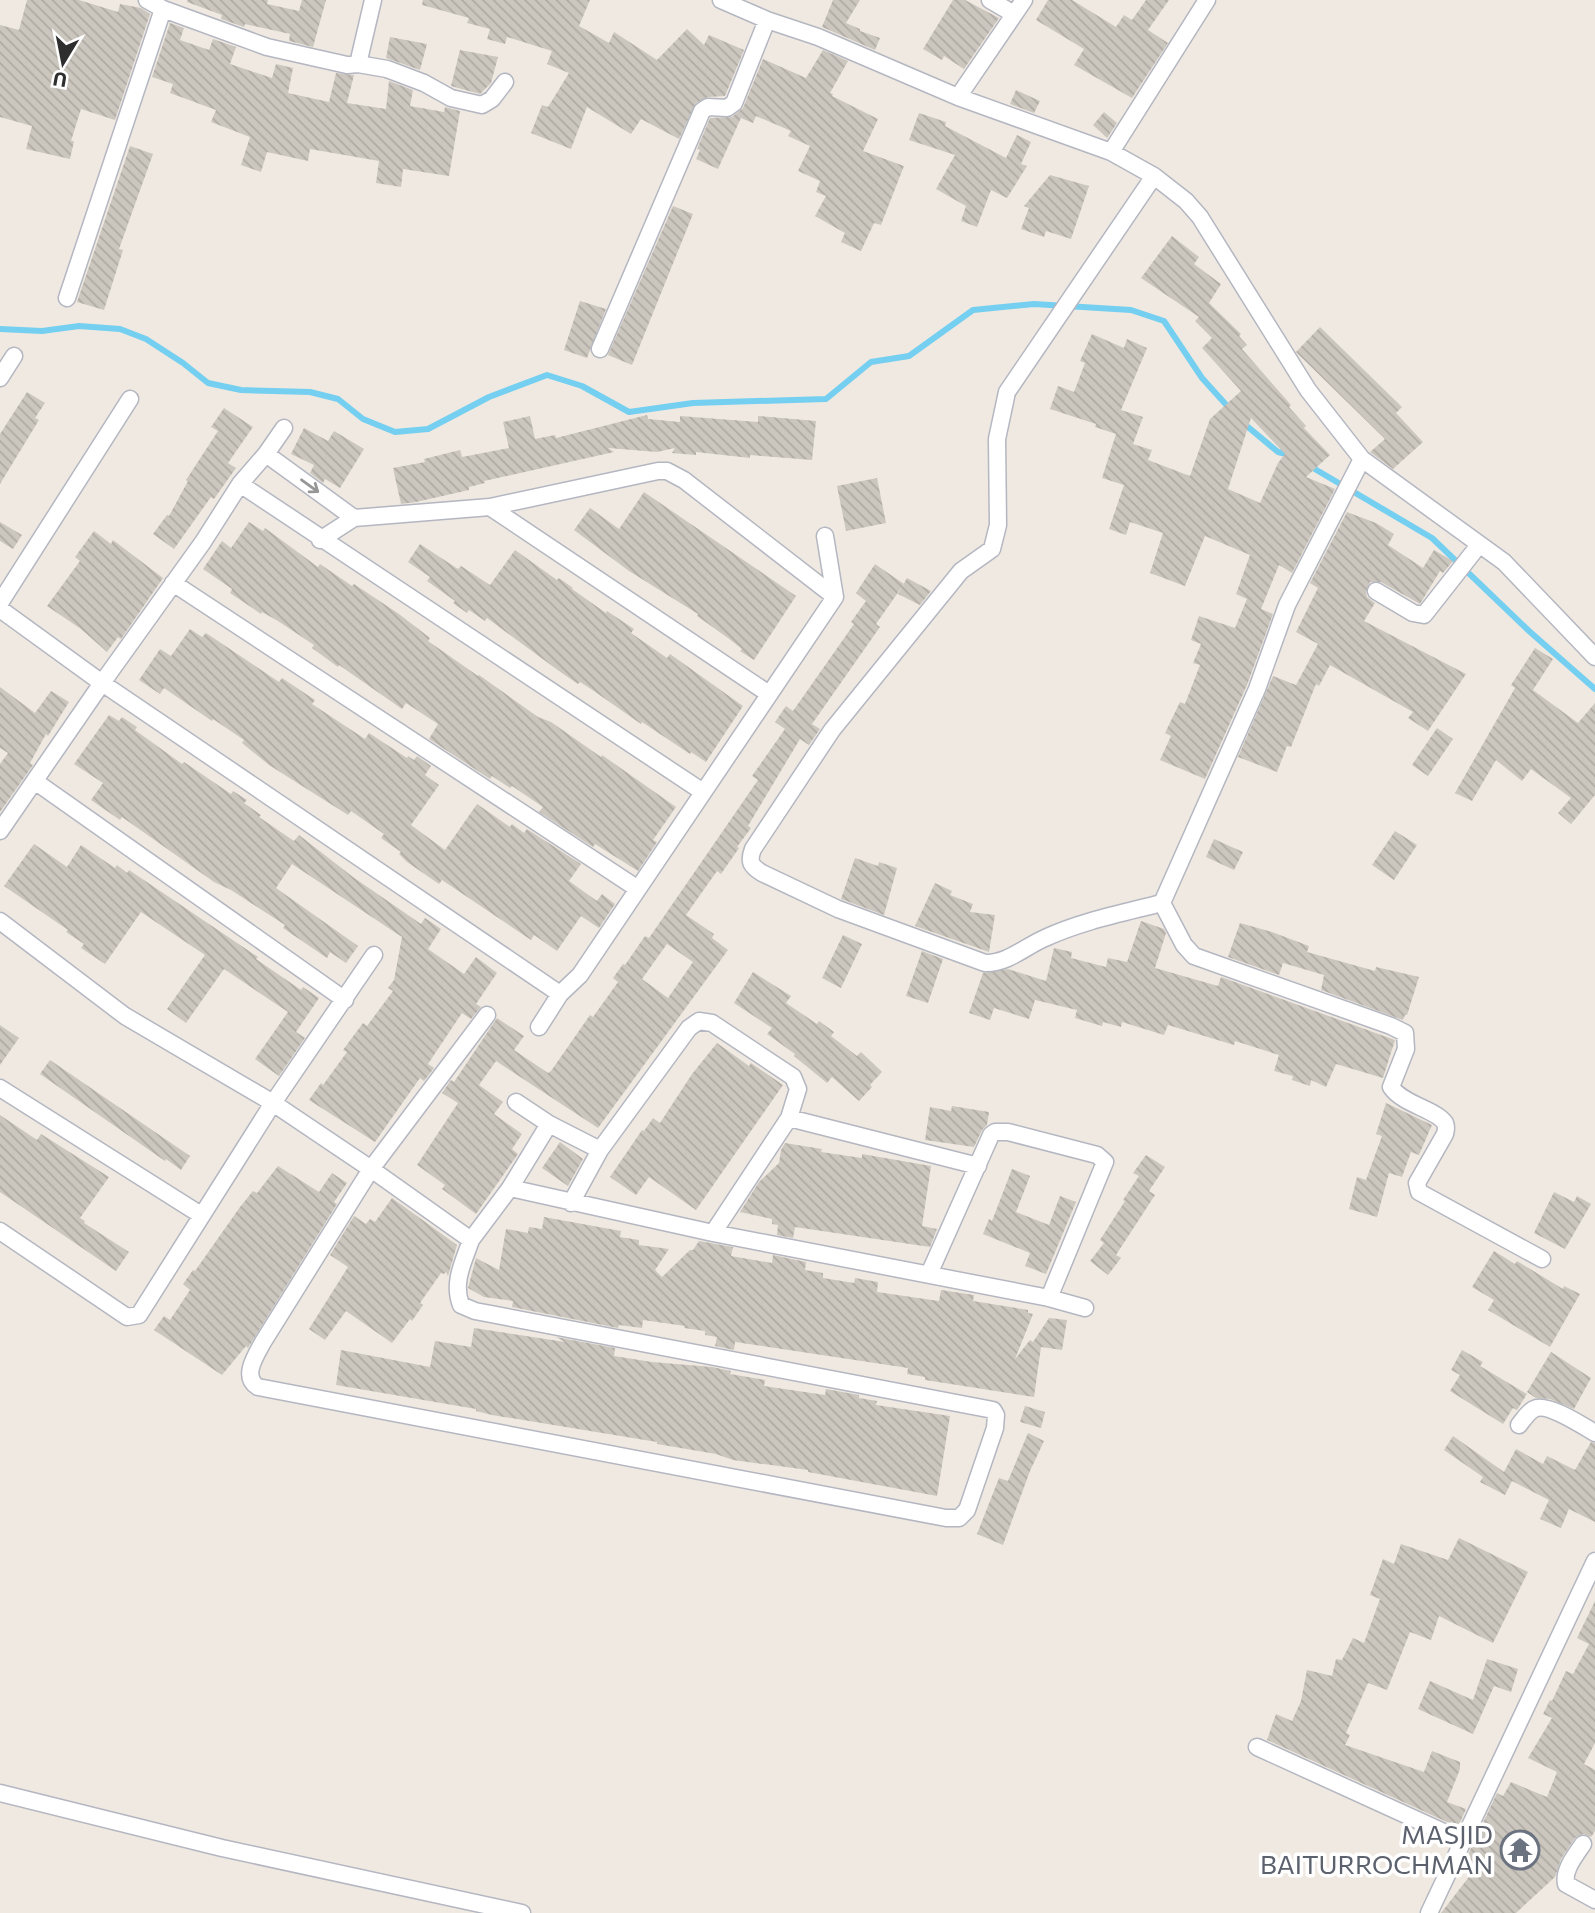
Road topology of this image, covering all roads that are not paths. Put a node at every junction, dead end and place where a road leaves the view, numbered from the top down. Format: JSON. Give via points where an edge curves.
{"nodes":[{"id":1,"x":147,"y":0,"type":"edge"},
{"id":2,"x":373,"y":0,"type":"edge"},
{"id":3,"x":723,"y":0,"type":"edge"},
{"id":4,"x":990,"y":0,"type":"edge"},
{"id":5,"x":1024,"y":0,"type":"edge"},
{"id":6,"x":1207,"y":0,"type":"edge"},
{"id":7,"x":163,"y":9,"type":"junction"},
{"id":8,"x":1014,"y":14,"type":"junction"},
{"id":9,"x":767,"y":20,"type":"junction"},
{"id":10,"x":358,"y":64,"type":"junction"},
{"id":11,"x":505,"y":82,"type":"dead end"},
{"id":12,"x":958,"y":97,"type":"junction"},
{"id":13,"x":1111,"y":152,"type":"junction"},
{"id":14,"x":1154,"y":176,"type":"junction"},
{"id":15,"x":68,"y":298,"type":"dead end"},
{"id":16,"x":600,"y":349,"type":"dead end"},
{"id":17,"x":15,"y":356,"type":"dead end"},
{"id":18,"x":0,"y":378,"type":"edge"},
{"id":19,"x":130,"y":399,"type":"dead end"},
{"id":20,"x":284,"y":428,"type":"dead end"},
{"id":21,"x":266,"y":454,"type":"junction"},
{"id":22,"x":1362,"y":458,"type":"junction"},
{"id":23,"x":240,"y":484,"type":"junction"},
{"id":24,"x":491,"y":508,"type":"junction"},
{"id":25,"x":354,"y":518,"type":"junction"},
{"id":26,"x":825,"y":536,"type":"dead end"},
{"id":27,"x":320,"y":540,"type":"junction"},
{"id":28,"x":1479,"y":545,"type":"junction"},
{"id":29,"x":173,"y":583,"type":"junction"},
{"id":30,"x":1376,"y":591,"type":"dead end"},
{"id":31,"x":835,"y":597,"type":"junction"},
{"id":32,"x":0,"y":603,"type":"edge"},
{"id":33,"x":0,"y":609,"type":"edge"},
{"id":34,"x":1595,"y":657,"type":"edge"},
{"id":35,"x":102,"y":682,"type":"junction"},
{"id":36,"x":769,"y":694,"type":"junction"},
{"id":37,"x":36,"y":782,"type":"junction"},
{"id":38,"x":703,"y":792,"type":"junction"},
{"id":39,"x":0,"y":831,"type":"edge"},
{"id":40,"x":638,"y":889,"type":"junction"},
{"id":41,"x":1162,"y":903,"type":"junction"},
{"id":42,"x":0,"y":921,"type":"edge"},
{"id":43,"x":374,"y":955,"type":"dead end"},
{"id":44,"x":560,"y":994,"type":"junction"},
{"id":45,"x":345,"y":1000,"type":"junction"},
{"id":46,"x":486,"y":1015,"type":"dead end"},
{"id":47,"x":539,"y":1027,"type":"dead end"},
{"id":48,"x":0,"y":1088,"type":"edge"},
{"id":49,"x":516,"y":1102,"type":"dead end"},
{"id":50,"x":273,"y":1103,"type":"junction"},
{"id":51,"x":789,"y":1118,"type":"junction"},
{"id":52,"x":549,"y":1124,"type":"junction"},
{"id":53,"x":600,"y":1150,"type":"junction"},
{"id":54,"x":978,"y":1166,"type":"junction"},
{"id":55,"x":371,"y":1169,"type":"junction"},
{"id":56,"x":510,"y":1188,"type":"junction"},
{"id":57,"x":571,"y":1203,"type":"junction"},
{"id":58,"x":201,"y":1215,"type":"junction"},
{"id":59,"x":0,"y":1231,"type":"edge"},
{"id":60,"x":713,"y":1233,"type":"junction"},
{"id":61,"x":471,"y":1240,"type":"junction"},
{"id":62,"x":1542,"y":1259,"type":"dead end"},
{"id":63,"x":929,"y":1274,"type":"junction"},
{"id":64,"x":1049,"y":1298,"type":"junction"},
{"id":65,"x":1084,"y":1308,"type":"dead end"},
{"id":66,"x":1519,"y":1425,"type":"dead end"},
{"id":67,"x":1595,"y":1433,"type":"edge"},
{"id":68,"x":1595,"y":1561,"type":"edge"},
{"id":69,"x":1256,"y":1747,"type":"dead end"},
{"id":70,"x":0,"y":1793,"type":"edge"},
{"id":71,"x":1461,"y":1840,"type":"junction"},
{"id":72,"x":1583,"y":1844,"type":"dead end"},
{"id":73,"x":1595,"y":1900,"type":"edge"},
{"id":74,"x":522,"y":1913,"type":"edge"},
{"id":75,"x":1429,"y":1913,"type":"edge"}],
"edges":[{"from":1,"to":7,"type":"street"},
{"from":2,"to":10,"type":"street"},
{"from":3,"to":9,"type":"street"},
{"from":4,"to":8,"type":"street"},
{"from":5,"to":8,"type":"street"},
{"from":6,"to":13,"type":"street"},
{"from":7,"to":10,"type":"street","via":[[267,47]]},
{"from":7,"to":15,"type":"street"},
{"from":8,"to":12,"type":"street"},
{"from":9,"to":12,"type":"street"},
{"from":9,"to":16,"type":"street","via":[[734,103],[702,111]]},
{"from":10,"to":11,"type":"street","via":[[387,69],[451,98],[482,105]]},
{"from":12,"to":13,"type":"street"},
{"from":13,"to":14,"type":"street"},
{"from":14,"to":22,"type":"street","via":[[1200,217],[1308,390]]},
{"from":14,"to":41,"type":"street","via":[[1007,392],[997,439],[998,526],[992,549],[961,571],[832,730],[749,858],[751,866],[762,873],[838,909],[985,963],[1001,961],[1046,937],[1094,920]]},
{"from":17,"to":18,"type":"street"},
{"from":19,"to":32,"type":"street"},
{"from":20,"to":21,"type":"street"},
{"from":21,"to":23,"type":"street"},
{"from":21,"to":25,"type":"street","one_way":true},
{"from":22,"to":28,"type":"street"},
{"from":22,"to":41,"type":"street","via":[[1287,605],[1257,689]]},
{"from":23,"to":27,"type":"street"},
{"from":23,"to":29,"type":"street"},
{"from":24,"to":25,"type":"street"},
{"from":24,"to":31,"type":"street","via":[[667,471]]},
{"from":24,"to":36,"type":"street"},
{"from":25,"to":27,"type":"street"},
{"from":26,"to":31,"type":"street"},
{"from":27,"to":38,"type":"street"},
{"from":28,"to":30,"type":"street","via":[[1424,615]]},
{"from":28,"to":34,"type":"street","via":[[1504,562]]},
{"from":29,"to":35,"type":"street"},
{"from":29,"to":40,"type":"street"},
{"from":31,"to":36,"type":"street"},
{"from":33,"to":35,"type":"street"},
{"from":35,"to":37,"type":"street"},
{"from":35,"to":44,"type":"street"},
{"from":36,"to":38,"type":"street"},
{"from":37,"to":39,"type":"street"},
{"from":37,"to":45,"type":"street"},
{"from":38,"to":40,"type":"street"},
{"from":40,"to":44,"type":"street","via":[[580,975]]},
{"from":41,"to":62,"type":"street","via":[[1194,956],[1405,1033],[1406,1049],[1391,1087],[1443,1121],[1446,1128],[1418,1183],[1419,1192]]},
{"from":42,"to":50,"type":"street","via":[[125,1016]]},
{"from":43,"to":45,"type":"street"},
{"from":44,"to":47,"type":"street"},
{"from":45,"to":50,"type":"street"},
{"from":46,"to":55,"type":"street"},
{"from":48,"to":58,"type":"street"},
{"from":49,"to":52,"type":"street"},
{"from":50,"to":55,"type":"street"},
{"from":50,"to":58,"type":"street"},
{"from":51,"to":53,"type":"street","via":[[798,1089],[793,1077],[712,1023],[699,1021],[689,1028]]},
{"from":51,"to":54,"type":"street"},
{"from":51,"to":60,"type":"street"},
{"from":52,"to":53,"type":"street"},
{"from":52,"to":56,"type":"street"},
{"from":53,"to":57,"type":"street"},
{"from":54,"to":63,"type":"street"},
{"from":54,"to":64,"type":"street","via":[[991,1135],[1001,1132],[1097,1155],[1105,1162]]},
{"from":55,"to":61,"type":"street"},
{"from":55,"to":61,"type":"street","via":[[252,1362],[250,1375],[257,1387],[946,1518],[959,1518],[967,1510],[995,1427],[993,1410],[475,1311],[461,1305],[456,1293]]},
{"from":56,"to":57,"type":"street"},
{"from":56,"to":61,"type":"street"},
{"from":57,"to":60,"type":"street"},
{"from":58,"to":59,"type":"street","via":[[143,1310],[134,1317],[127,1317]]},
{"from":60,"to":63,"type":"street"},
{"from":63,"to":64,"type":"street"},
{"from":64,"to":65,"type":"street"},
{"from":66,"to":67,"type":"street","via":[[1540,1407]]},
{"from":68,"to":71,"type":"street"},
{"from":69,"to":71,"type":"street"},
{"from":70,"to":74,"type":"street","via":[[222,1848]]},
{"from":71,"to":75,"type":"street"},
{"from":72,"to":73,"type":"street","via":[[1567,1870],[1566,1884]]}]}
